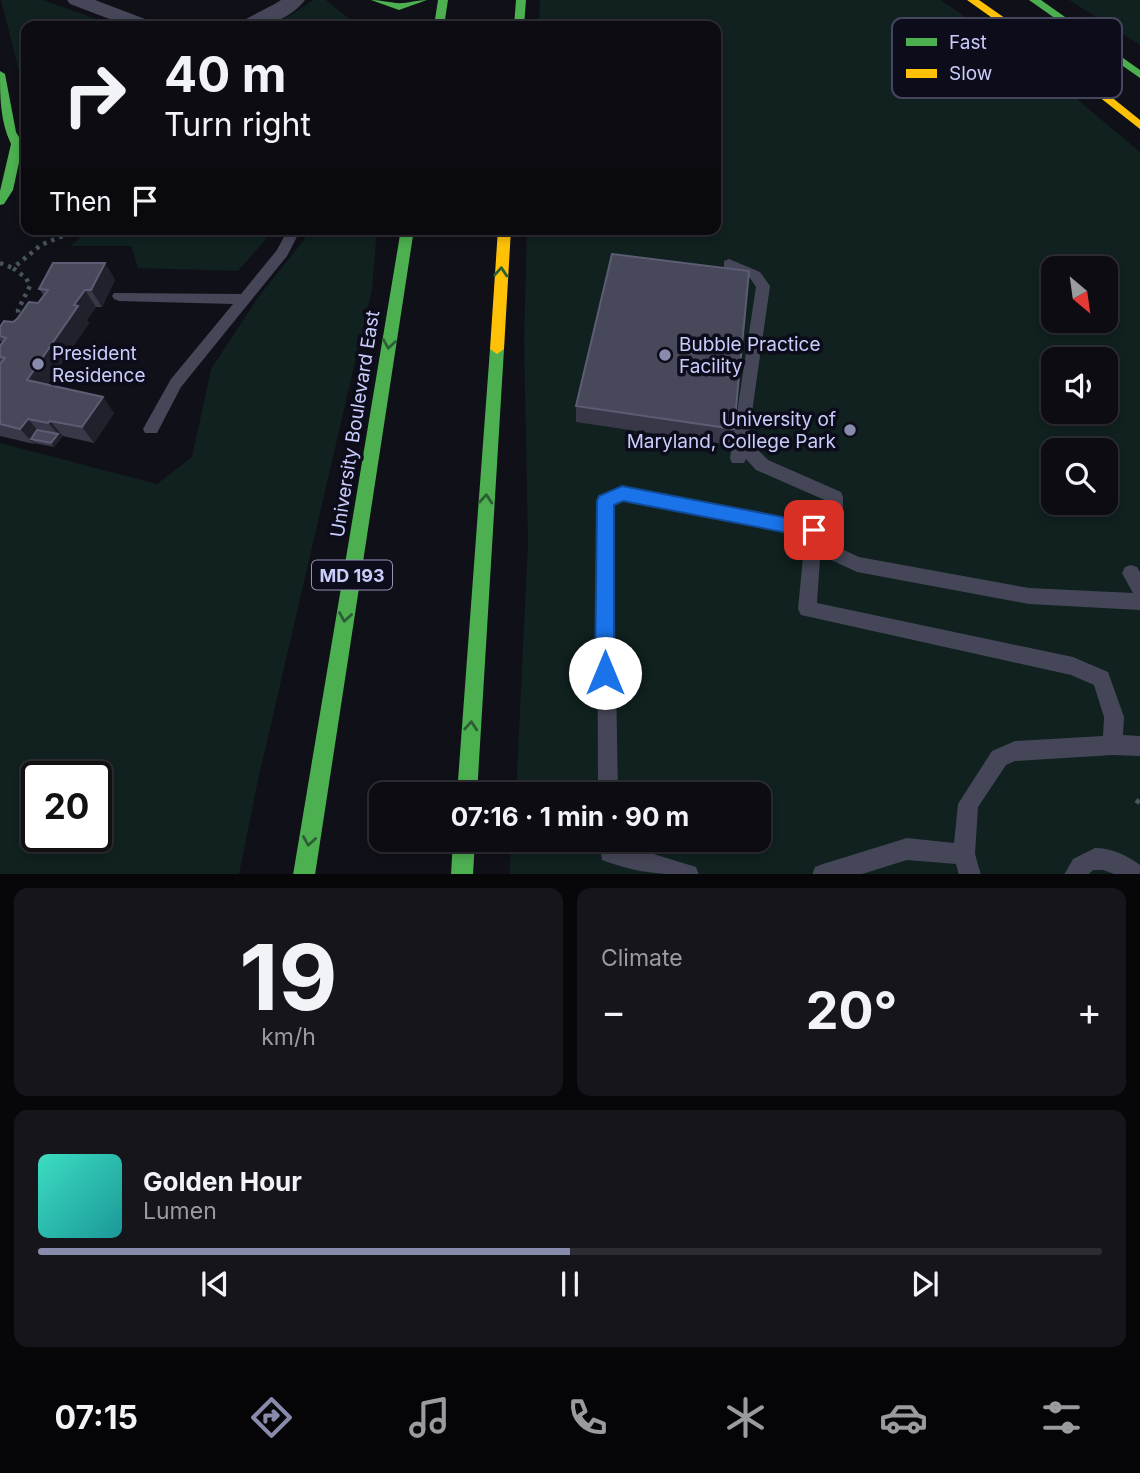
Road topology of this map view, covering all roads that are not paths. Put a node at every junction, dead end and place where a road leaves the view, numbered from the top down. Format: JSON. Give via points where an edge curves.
{"nodes":[{"id":1,"x":77,"y":0,"type":"edge"},
{"id":2,"x":295,"y":0,"type":"edge"},
{"id":3,"x":376,"y":0,"type":"edge"},
{"id":4,"x":422,"y":0,"type":"edge"},
{"id":5,"x":443,"y":0,"type":"edge"},
{"id":6,"x":521,"y":0,"type":"edge"},
{"id":7,"x":972,"y":0,"type":"edge"},
{"id":8,"x":1034,"y":0,"type":"edge"},
{"id":9,"x":998,"y":18,"type":"edge"},
{"id":10,"x":1059,"y":18,"type":"edge"},
{"id":11,"x":133,"y":21,"type":"edge"},
{"id":12,"x":260,"y":21,"type":"edge"},
{"id":13,"x":440,"y":21,"type":"edge"},
{"id":14,"x":519,"y":21,"type":"edge"},
{"id":15,"x":1122,"y":62,"type":"edge"},
{"id":16,"x":0,"y":74,"type":"edge"},
{"id":17,"x":1140,"y":75,"type":"edge"},
{"id":18,"x":1106,"y":98,"type":"edge"},
{"id":19,"x":1140,"y":126,"type":"edge"},
{"id":20,"x":21,"y":142,"type":"edge"},
{"id":21,"x":21,"y":146,"type":"edge"},
{"id":22,"x":0,"y":201,"type":"edge"},
{"id":23,"x":292,"y":235,"type":"edge"},
{"id":24,"x":407,"y":235,"type":"edge"},
{"id":25,"x":505,"y":235,"type":"edge"},
{"id":26,"x":729,"y":264,"type":"dead end"},
{"id":27,"x":119,"y":296,"type":"dead end"},
{"id":28,"x":245,"y":299,"type":"junction"},
{"id":29,"x":151,"y":429,"type":"dead end"},
{"id":30,"x":1140,"y":603,"type":"edge"},
{"id":31,"x":1113,"y":745,"type":"junction"},
{"id":32,"x":1140,"y":746,"type":"edge"},
{"id":33,"x":468,"y":782,"type":"edge"},
{"id":34,"x":608,"y":782,"type":"edge"},
{"id":35,"x":463,"y":852,"type":"edge"},
{"id":36,"x":610,"y":852,"type":"edge"},
{"id":37,"x":967,"y":864,"type":"edge"},
{"id":38,"x":304,"y":874,"type":"edge"},
{"id":39,"x":462,"y":874,"type":"edge"},
{"id":40,"x":688,"y":874,"type":"edge"},
{"id":41,"x":823,"y":874,"type":"edge"},
{"id":42,"x":1075,"y":874,"type":"edge"},
{"id":43,"x":1135,"y":874,"type":"edge"}],
"edges":[{"from":1,"to":11,"type":"street"},
{"from":2,"to":12,"type":"street"},
{"from":3,"to":4,"type":"main road","via":[[398,8]]},
{"from":5,"to":13,"type":"main road"},
{"from":6,"to":14,"type":"main road"},
{"from":7,"to":9,"type":"main road"},
{"from":8,"to":10,"type":"main road"},
{"from":15,"to":17,"type":"main road"},
{"from":16,"to":20,"type":"main road","via":[[10,132]]},
{"from":18,"to":19,"type":"main road"},
{"from":21,"to":22,"type":"main road"},
{"from":23,"to":28,"type":"lane"},
{"from":24,"to":38,"type":"main road","name":"University Boulevard East","number":"MD 193","one_way":true},
{"from":33,"to":25,"type":"main road","one_way":true},
{"from":26,"to":30,"type":"lane","via":[[755,275],[763,286],[739,451],[835,497],[833,553],[839,558],[856,565],[1029,596]]},
{"from":27,"to":28,"type":"lane"},
{"from":28,"to":29,"type":"lane","via":[[176,383]]},
{"from":31,"to":32,"type":"lane"},
{"from":31,"to":34,"type":"lane","via":[[1114,717],[1101,679],[1073,666],[807,609],[814,530],[622,494],[605,501]]},
{"from":31,"to":37,"type":"lane","via":[[1015,751],[999,758],[968,804]]},
{"from":35,"to":39,"type":"main road"},
{"from":36,"to":40,"type":"lane"},
{"from":37,"to":41,"type":"lane","via":[[907,849]]},
{"from":42,"to":43,"type":"lane","via":[[1089,860],[1103,858]]}]}
